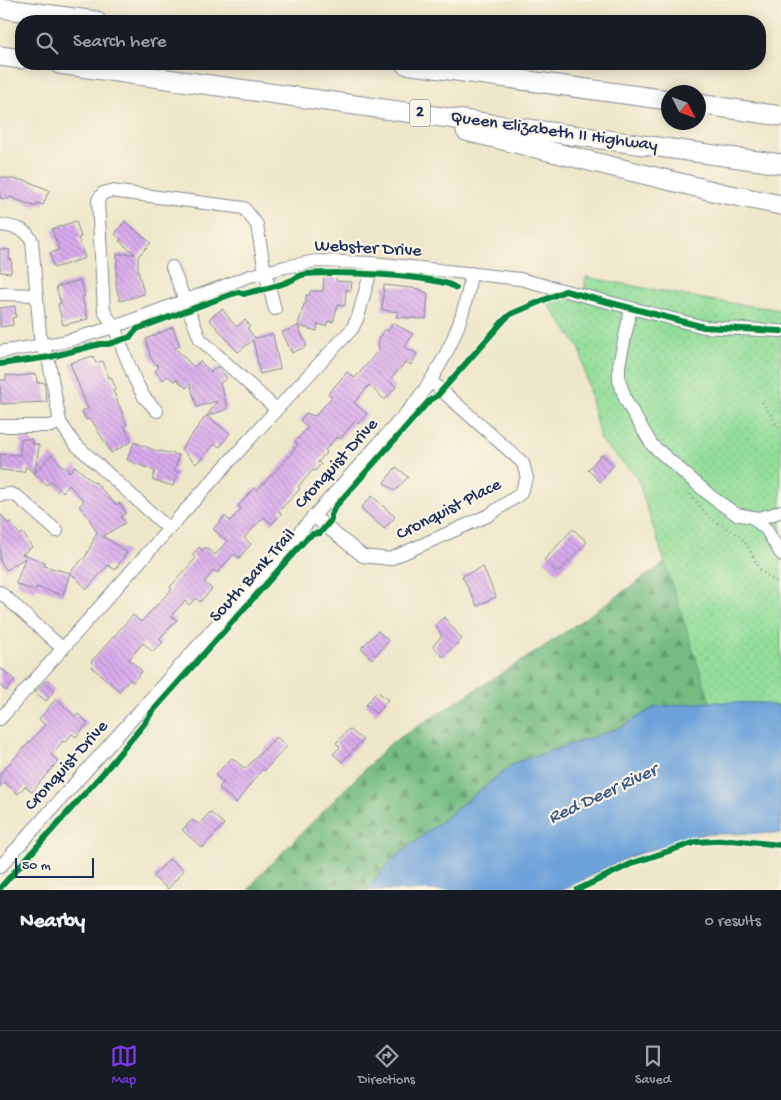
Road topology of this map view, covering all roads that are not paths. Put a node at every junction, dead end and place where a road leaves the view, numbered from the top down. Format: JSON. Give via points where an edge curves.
{"nodes":[{"id":1,"x":0,"y":8,"type":"edge"},
{"id":2,"x":52,"y":15,"type":"edge"},
{"id":3,"x":0,"y":56,"type":"edge"},
{"id":4,"x":15,"y":58,"type":"edge"},
{"id":5,"x":102,"y":70,"type":"edge"},
{"id":6,"x":449,"y":70,"type":"edge"},
{"id":7,"x":661,"y":99,"type":"edge"},
{"id":8,"x":706,"y":105,"type":"edge"},
{"id":9,"x":363,"y":106,"type":"junction"},
{"id":10,"x":781,"y":116,"type":"edge"},
{"id":11,"x":781,"y":164,"type":"edge"},
{"id":12,"x":781,"y":205,"type":"edge"},
{"id":13,"x":0,"y":225,"type":"edge"},
{"id":14,"x":373,"y":263,"type":"junction"},
{"id":15,"x":172,"y":267,"type":"dead end"},
{"id":16,"x":265,"y":272,"type":"junction"},
{"id":17,"x":471,"y":273,"type":"junction"},
{"id":18,"x":0,"y":294,"type":"edge"},
{"id":19,"x":37,"y":295,"type":"junction"},
{"id":20,"x":184,"y":300,"type":"junction"},
{"id":21,"x":631,"y":308,"type":"junction"},
{"id":22,"x":275,"y":309,"type":"dead end"},
{"id":23,"x":114,"y":326,"type":"junction"},
{"id":24,"x":781,"y":331,"type":"edge"},
{"id":25,"x":41,"y":346,"type":"junction"},
{"id":26,"x":0,"y":352,"type":"edge"},
{"id":27,"x":432,"y":381,"type":"junction"},
{"id":28,"x":276,"y":409,"type":"junction"},
{"id":29,"x":157,"y":411,"type":"dead end"},
{"id":30,"x":60,"y":422,"type":"junction"},
{"id":31,"x":0,"y":426,"type":"edge"},
{"id":32,"x":0,"y":495,"type":"edge"},
{"id":33,"x":781,"y":511,"type":"edge"},
{"id":34,"x":313,"y":516,"type":"junction"},
{"id":35,"x":753,"y":518,"type":"junction"},
{"id":36,"x":168,"y":528,"type":"junction"},
{"id":37,"x":56,"y":531,"type":"dead end"},
{"id":38,"x":781,"y":554,"type":"edge"},
{"id":39,"x":0,"y":592,"type":"edge"},
{"id":40,"x":63,"y":649,"type":"junction"},
{"id":41,"x":0,"y":719,"type":"edge"},
{"id":42,"x":0,"y":867,"type":"edge"}],
"edges":[{"from":1,"to":2,"type":"highway"},
{"from":3,"to":4,"type":"highway"},
{"from":5,"to":9,"type":"highway","name":"Queen Elizabeth II Highway","number":"2"},
{"from":6,"to":7,"type":"highway"},
{"from":8,"to":10,"type":"highway"},
{"from":9,"to":11,"type":"highway","name":"Queen Elizabeth II Highway","number":"2"},
{"from":9,"to":12,"type":"highway"},
{"from":13,"to":19,"type":"street","via":[[19,228],[30,237]]},
{"from":14,"to":16,"type":"street","name":"Webster Drive","via":[[316,261]]},
{"from":14,"to":17,"type":"street","name":"Webster Drive"},
{"from":14,"to":28,"type":"street","via":[[352,329]]},
{"from":15,"to":20,"type":"street"},
{"from":16,"to":20,"type":"street","name":"Webster Drive"},
{"from":16,"to":22,"type":"street"},
{"from":16,"to":23,"type":"street","via":[[257,225],[244,208],[111,191],[103,193],[98,200],[104,311]]},
{"from":17,"to":21,"type":"street","via":[[528,281]]},
{"from":17,"to":27,"type":"street","name":"Cronquist Drive","via":[[459,327]]},
{"from":18,"to":19,"type":"street"},
{"from":19,"to":25,"type":"street"},
{"from":20,"to":23,"type":"street","name":"Webster Drive"},
{"from":20,"to":28,"type":"street","via":[[200,339]]},
{"from":21,"to":24,"type":"street","via":[[704,327]]},
{"from":21,"to":35,"type":"street","via":[[619,365],[626,401],[655,448],[723,506],[736,514]]},
{"from":23,"to":25,"type":"street","name":"Webster Drive"},
{"from":23,"to":29,"type":"street","via":[[135,380]]},
{"from":25,"to":26,"type":"street","name":"Webster Drive"},
{"from":25,"to":30,"type":"street","via":[[48,358]]},
{"from":27,"to":34,"type":"street","name":"Cronquist Drive"},
{"from":27,"to":34,"type":"street","name":"Cronquist Place","via":[[523,463],[527,478],[520,494],[489,515],[387,560],[363,556]]},
{"from":28,"to":36,"type":"street"},
{"from":30,"to":31,"type":"street","via":[[51,426]]},
{"from":30,"to":36,"type":"street","via":[[74,443]]},
{"from":32,"to":37,"type":"street","via":[[18,497]]},
{"from":33,"to":35,"type":"street"},
{"from":34,"to":42,"type":"street","name":"Cronquist Drive"},
{"from":35,"to":38,"type":"street","via":[[766,529]]},
{"from":36,"to":40,"type":"street"},
{"from":39,"to":40,"type":"street"},
{"from":40,"to":41,"type":"street"}]}
